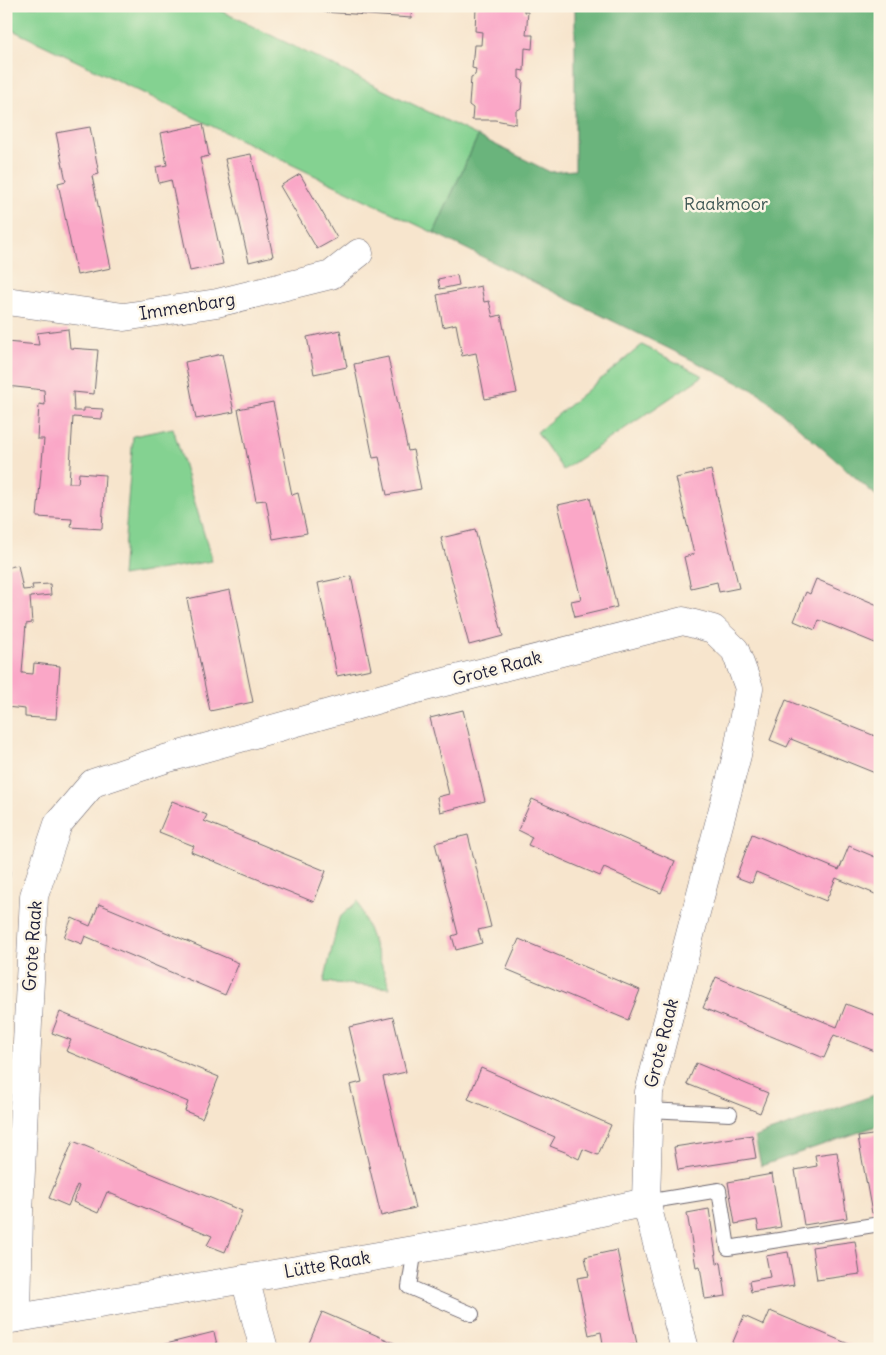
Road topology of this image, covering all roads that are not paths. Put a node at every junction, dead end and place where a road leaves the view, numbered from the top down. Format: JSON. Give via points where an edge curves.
{"nodes":[{"id":1,"x":359,"y":254,"type":"dead end"},
{"id":2,"x":6,"y":301,"type":"edge"},
{"id":3,"x":648,"y":1110,"type":"junction"},
{"id":4,"x":730,"y":1114,"type":"dead end"},
{"id":5,"x":646,"y":1202,"type":"junction"},
{"id":6,"x":880,"y":1224,"type":"edge"},
{"id":7,"x":415,"y":1249,"type":"junction"},
{"id":8,"x":244,"y":1278,"type":"junction"},
{"id":9,"x":472,"y":1314,"type":"dead end"},
{"id":10,"x":12,"y":1319,"type":"edge"},
{"id":11,"x":264,"y":1349,"type":"edge"},
{"id":12,"x":684,"y":1349,"type":"edge"}],
"edges":[{"from":1,"to":2,"type":"street","name":"Immenbarg","via":[[331,275],[217,303],[124,317]]},
{"from":3,"to":4,"type":"lane"},
{"from":3,"to":5,"type":"street","name":"Grote Raak"},
{"from":3,"to":10,"type":"street","name":"Grote Raak","via":[[648,1092],[737,755],[749,688],[735,650],[713,629],[683,621],[390,696],[165,759],[93,783],[58,824],[34,896]]},
{"from":5,"to":6,"type":"lane","via":[[719,1190],[728,1248]]},
{"from":5,"to":7,"type":"street","name":"Lütte Raak","via":[[494,1236]]},
{"from":5,"to":12,"type":"street","name":"Grote Raak"},
{"from":7,"to":8,"type":"street","name":"Lütte Raak"},
{"from":7,"to":9,"type":"lane","via":[[409,1287]]},
{"from":8,"to":10,"type":"street","name":"Lütte Raak"},
{"from":8,"to":11,"type":"street"}]}
